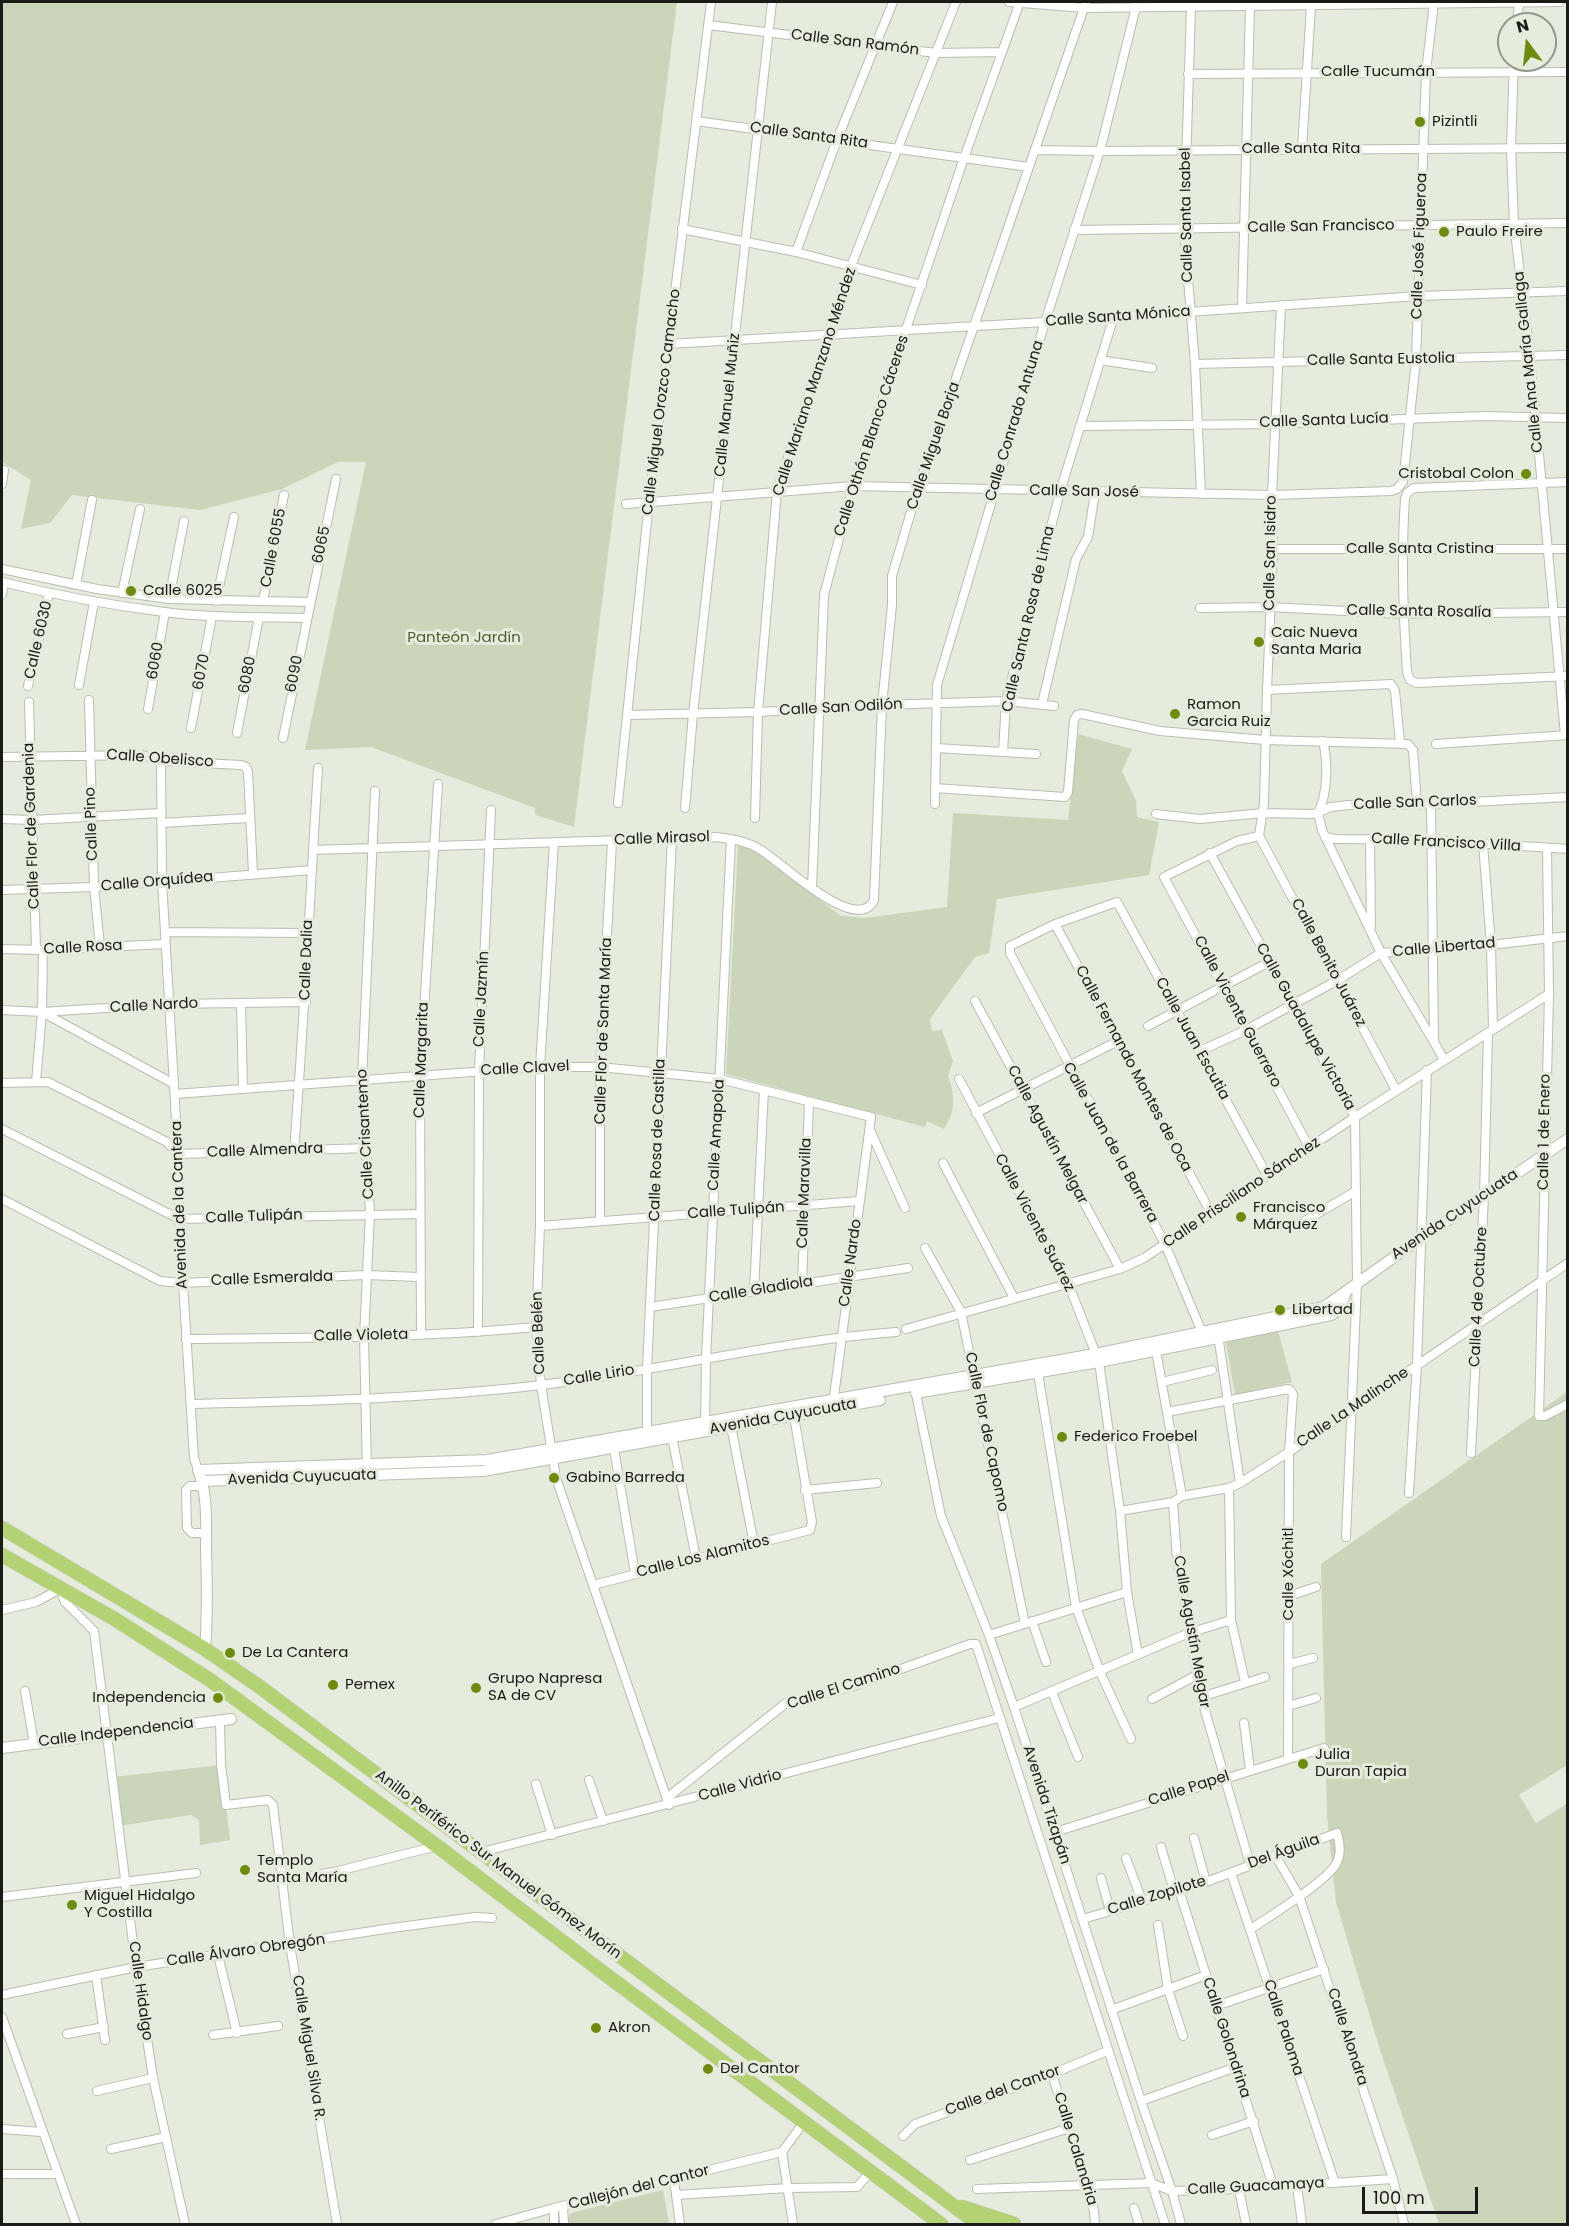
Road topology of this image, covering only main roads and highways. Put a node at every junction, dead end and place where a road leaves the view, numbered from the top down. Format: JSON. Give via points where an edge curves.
{"nodes":[{"id":1,"x":2,"y":1528,"type":"edge"},
{"id":2,"x":2,"y":1555,"type":"edge"},
{"id":3,"x":949,"y":2203,"type":"junction"},
{"id":4,"x":941,"y":2224,"type":"edge"},
{"id":5,"x":978,"y":2224,"type":"edge"},
{"id":6,"x":1014,"y":2224,"type":"edge"}],
"edges":[{"from":1,"to":3,"type":"highway","name":"Anillo Periférico Sur Manuel Gómez Morín","via":[[205,1649],[307,1721]]},
{"from":2,"to":4,"type":"highway","name":"Anillo Periférico Sur Manuel Gómez Morín","via":[[113,1618],[210,1680]]},
{"from":3,"to":5,"type":"highway","name":"Anillo Periférico Sur Manuel Gómez Morín"},
{"from":3,"to":6,"type":"highway"}]}
